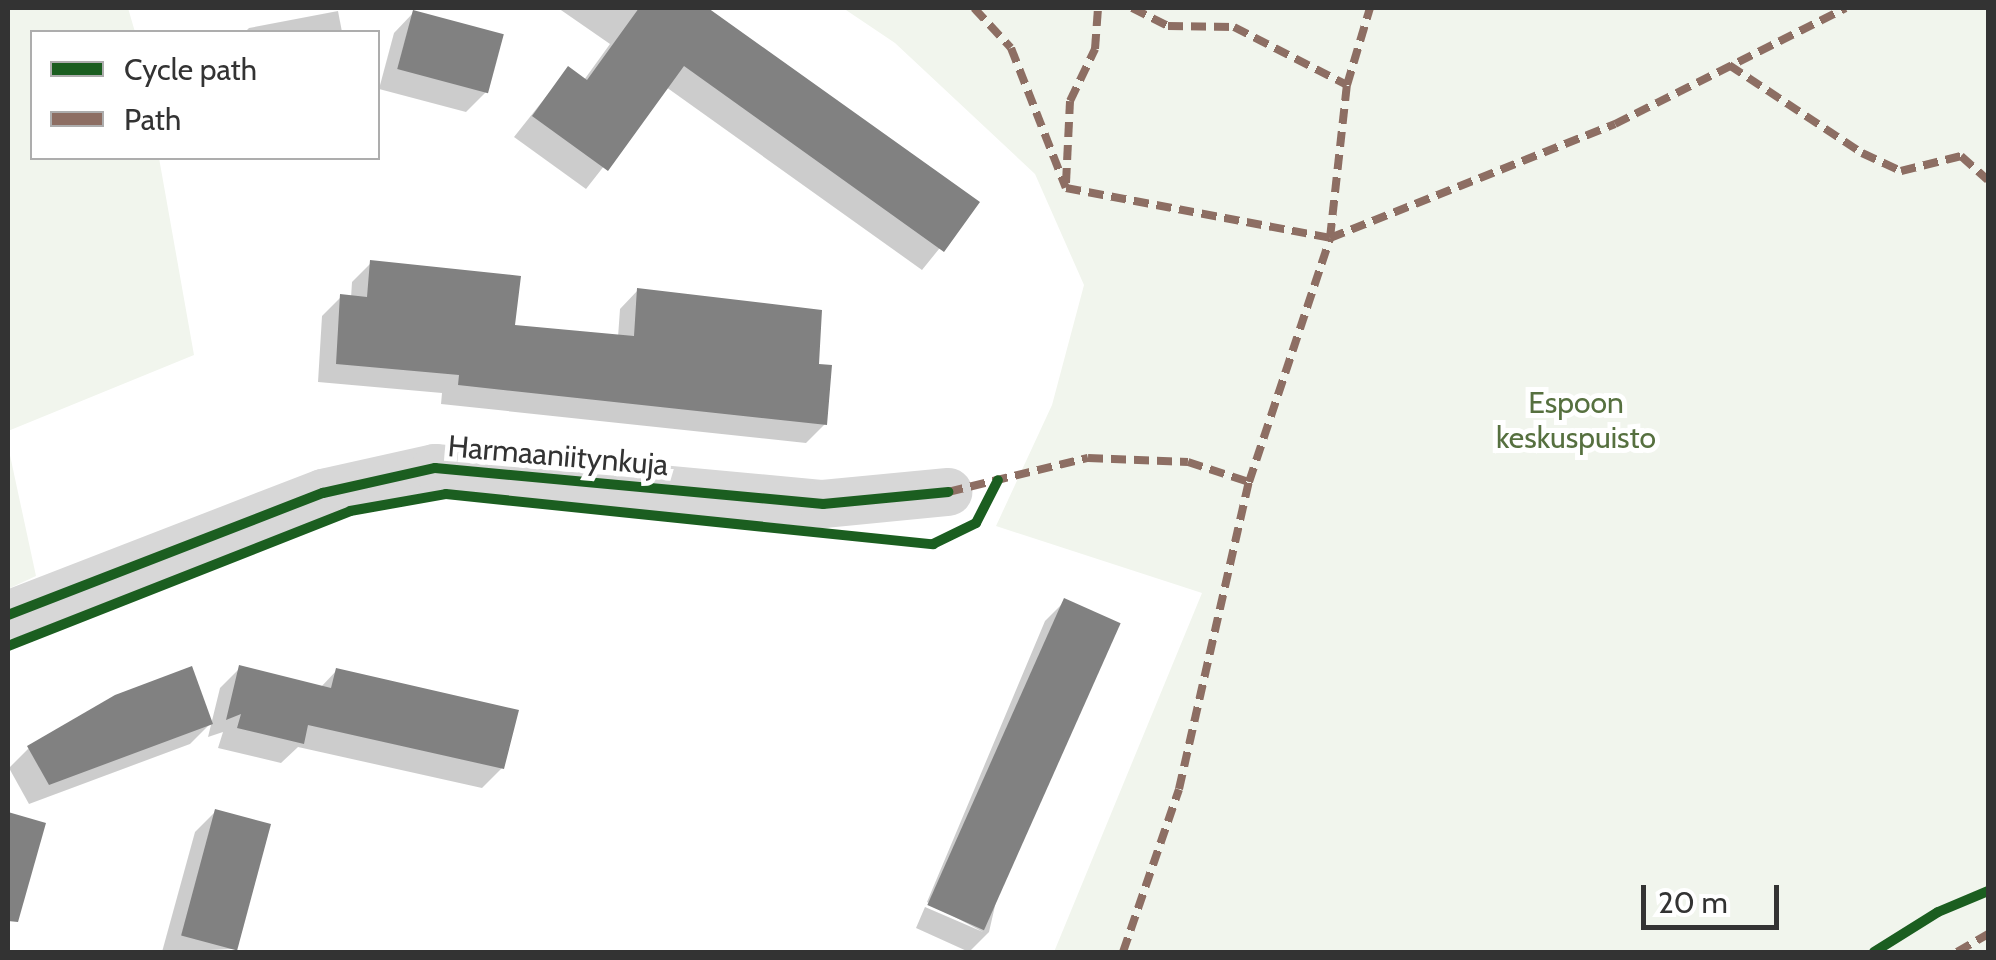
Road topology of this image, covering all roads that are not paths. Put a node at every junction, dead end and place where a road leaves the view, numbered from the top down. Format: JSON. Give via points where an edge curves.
{"nodes":[{"id":1,"x":948,"y":492,"type":"dead end"},
{"id":2,"x":8,"y":615,"type":"edge"}],
"edges":[{"from":1,"to":2,"type":"street","name":"Harmaaniitynkuja","via":[[806,503],[435,468],[323,493]]}]}
